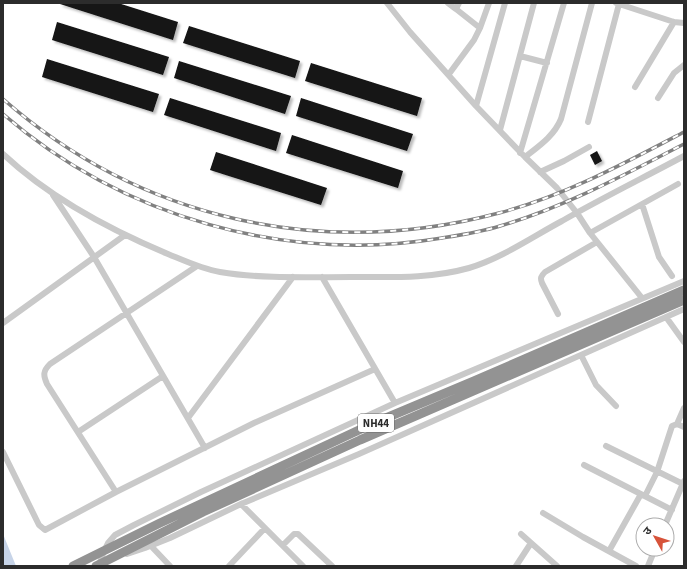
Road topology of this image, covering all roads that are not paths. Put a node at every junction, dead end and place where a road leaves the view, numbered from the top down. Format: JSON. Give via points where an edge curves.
{"nodes":[{"id":1,"x":448,"y":3,"type":"edge"},
{"id":2,"x":459,"y":3,"type":"edge"},
{"id":3,"x":489,"y":3,"type":"edge"},
{"id":4,"x":505,"y":3,"type":"edge"},
{"id":5,"x":534,"y":3,"type":"edge"},
{"id":6,"x":564,"y":3,"type":"edge"},
{"id":7,"x":592,"y":3,"type":"edge"},
{"id":8,"x":618,"y":3,"type":"edge"},
{"id":9,"x":391,"y":5,"type":"edge"},
{"id":10,"x":456,"y":9,"type":"junction"},
{"id":11,"x":674,"y":22,"type":"junction"},
{"id":12,"x":684,"y":23,"type":"edge"},
{"id":13,"x":480,"y":28,"type":"junction"},
{"id":14,"x":520,"y":56,"type":"junction"},
{"id":15,"x":546,"y":63,"type":"junction"},
{"id":16,"x":684,"y":65,"type":"edge"},
{"id":17,"x":449,"y":74,"type":"junction"},
{"id":18,"x":635,"y":87,"type":"dead end"},
{"id":19,"x":658,"y":98,"type":"dead end"},
{"id":20,"x":476,"y":106,"type":"junction"},
{"id":21,"x":588,"y":122,"type":"dead end"},
{"id":22,"x":500,"y":130,"type":"junction"},
{"id":23,"x":589,"y":147,"type":"dead end"},
{"id":24,"x":3,"y":154,"type":"edge"},
{"id":25,"x":523,"y":155,"type":"junction"},
{"id":26,"x":684,"y":156,"type":"edge"},
{"id":27,"x":9,"y":160,"type":"junction"},
{"id":28,"x":3,"y":164,"type":"edge"},
{"id":29,"x":540,"y":172,"type":"junction"},
{"id":30,"x":678,"y":184,"type":"dead end"},
{"id":31,"x":52,"y":194,"type":"junction"},
{"id":32,"x":642,"y":204,"type":"junction"},
{"id":33,"x":576,"y":213,"type":"junction"},
{"id":34,"x":590,"y":233,"type":"junction"},
{"id":35,"x":125,"y":235,"type":"junction"},
{"id":36,"x":597,"y":242,"type":"junction"},
{"id":37,"x":94,"y":258,"type":"junction"},
{"id":38,"x":197,"y":266,"type":"junction"},
{"id":39,"x":672,"y":276,"type":"dead end"},
{"id":40,"x":293,"y":277,"type":"junction"},
{"id":41,"x":322,"y":277,"type":"junction"},
{"id":42,"x":684,"y":281,"type":"edge"},
{"id":43,"x":684,"y":290,"type":"edge"},
{"id":44,"x":642,"y":298,"type":"junction"},
{"id":45,"x":684,"y":300,"type":"edge"},
{"id":46,"x":684,"y":309,"type":"edge"},
{"id":47,"x":127,"y":313,"type":"junction"},
{"id":48,"x":558,"y":314,"type":"dead end"},
{"id":49,"x":666,"y":317,"type":"junction"},
{"id":50,"x":3,"y":323,"type":"edge"},
{"id":51,"x":684,"y":342,"type":"edge"},
{"id":52,"x":581,"y":355,"type":"junction"},
{"id":53,"x":375,"y":369,"type":"junction"},
{"id":54,"x":163,"y":376,"type":"junction"},
{"id":55,"x":395,"y":404,"type":"junction"},
{"id":56,"x":616,"y":406,"type":"dead end"},
{"id":57,"x":684,"y":408,"type":"edge"},
{"id":58,"x":188,"y":418,"type":"junction"},
{"id":59,"x":677,"y":424,"type":"junction"},
{"id":60,"x":684,"y":427,"type":"edge"},
{"id":61,"x":78,"y":432,"type":"junction"},
{"id":62,"x":606,"y":446,"type":"dead end"},
{"id":63,"x":205,"y":448,"type":"junction"},
{"id":64,"x":3,"y":452,"type":"edge"},
{"id":65,"x":584,"y":465,"type":"dead end"},
{"id":66,"x":657,"y":472,"type":"junction"},
{"id":67,"x":683,"y":482,"type":"edge"},
{"id":68,"x":116,"y":492,"type":"junction"},
{"id":69,"x":643,"y":495,"type":"junction"},
{"id":70,"x":241,"y":504,"type":"junction"},
{"id":71,"x":672,"y":510,"type":"junction"},
{"id":72,"x":543,"y":513,"type":"dead end"},
{"id":73,"x":669,"y":517,"type":"edge"},
{"id":74,"x":265,"y":528,"type":"junction"},
{"id":75,"x":521,"y":534,"type":"dead end"},
{"id":76,"x":530,"y":543,"type":"junction"},
{"id":77,"x":282,"y":545,"type":"junction"},
{"id":78,"x":151,"y":546,"type":"junction"},
{"id":79,"x":104,"y":550,"type":"junction"},
{"id":80,"x":609,"y":551,"type":"junction"},
{"id":81,"x":117,"y":555,"type":"junction"},
{"id":82,"x":97,"y":565,"type":"edge"},
{"id":83,"x":554,"y":565,"type":"edge"},
{"id":84,"x":73,"y":566,"type":"edge"},
{"id":85,"x":170,"y":566,"type":"edge"},
{"id":86,"x":229,"y":566,"type":"edge"},
{"id":87,"x":303,"y":566,"type":"edge"},
{"id":88,"x":332,"y":566,"type":"edge"},
{"id":89,"x":516,"y":566,"type":"edge"},
{"id":90,"x":636,"y":566,"type":"edge"}],
"edges":[{"from":1,"to":10,"type":"street"},
{"from":2,"to":10,"type":"street"},
{"from":3,"to":13,"type":"street"},
{"from":4,"to":20,"type":"street"},
{"from":5,"to":14,"type":"street"},
{"from":6,"to":15,"type":"street"},
{"from":7,"to":25,"type":"street","via":[[562,119],[549,138]]},
{"from":8,"to":11,"type":"street"},
{"from":8,"to":21,"type":"street"},
{"from":9,"to":17,"type":"street","via":[[410,32]]},
{"from":10,"to":13,"type":"street"},
{"from":11,"to":12,"type":"street"},
{"from":11,"to":18,"type":"street"},
{"from":13,"to":17,"type":"street"},
{"from":14,"to":15,"type":"street"},
{"from":14,"to":22,"type":"street"},
{"from":15,"to":25,"type":"street"},
{"from":16,"to":19,"type":"street","via":[[674,73]]},
{"from":17,"to":20,"type":"street"},
{"from":20,"to":22,"type":"street"},
{"from":22,"to":25,"type":"street"},
{"from":23,"to":29,"type":"street"},
{"from":24,"to":27,"type":"street"},
{"from":25,"to":29,"type":"street"},
{"from":26,"to":33,"type":"street"},
{"from":27,"to":28,"type":"street"},
{"from":27,"to":31,"type":"street"},
{"from":29,"to":33,"type":"street","via":[[557,188]]},
{"from":30,"to":32,"type":"street"},
{"from":31,"to":35,"type":"street"},
{"from":31,"to":37,"type":"street"},
{"from":32,"to":34,"type":"street"},
{"from":32,"to":39,"type":"street","via":[[659,257]]},
{"from":33,"to":34,"type":"street"},
{"from":33,"to":41,"type":"street","via":[[496,257],[458,271],[424,277]]},
{"from":34,"to":36,"type":"street"},
{"from":35,"to":37,"type":"street"},
{"from":35,"to":38,"type":"street"},
{"from":36,"to":44,"type":"street"},
{"from":36,"to":48,"type":"street","via":[[545,272],[540,278]]},
{"from":37,"to":47,"type":"street"},
{"from":37,"to":50,"type":"street"},
{"from":38,"to":40,"type":"street","via":[[236,275]]},
{"from":38,"to":47,"type":"street"},
{"from":40,"to":41,"type":"street"},
{"from":40,"to":58,"type":"street"},
{"from":41,"to":53,"type":"street"},
{"from":42,"to":44,"type":"street"},
{"from":43,"to":79,"type":"highway","number":"NH44","via":[[374,423]]},
{"from":44,"to":55,"type":"street"},
{"from":45,"to":81,"type":"highway","number":"NH44","via":[[360,440],[203,512]]},
{"from":46,"to":49,"type":"street"},
{"from":47,"to":54,"type":"street"},
{"from":47,"to":61,"type":"street","via":[[45,369],[47,384]]},
{"from":49,"to":51,"type":"street"},
{"from":49,"to":52,"type":"street"},
{"from":52,"to":56,"type":"street","via":[[596,385]]},
{"from":52,"to":70,"type":"street"},
{"from":53,"to":55,"type":"street"},
{"from":53,"to":63,"type":"street","via":[[254,423]]},
{"from":54,"to":58,"type":"street"},
{"from":54,"to":61,"type":"street"},
{"from":55,"to":79,"type":"street","via":[[134,525],[116,536]]},
{"from":57,"to":59,"type":"street"},
{"from":58,"to":63,"type":"street"},
{"from":59,"to":60,"type":"street"},
{"from":59,"to":66,"type":"street","via":[[670,428]]},
{"from":61,"to":68,"type":"street"},
{"from":62,"to":66,"type":"street"},
{"from":63,"to":68,"type":"street"},
{"from":64,"to":68,"type":"street","via":[[42,529],[51,527]]},
{"from":65,"to":69,"type":"street"},
{"from":66,"to":67,"type":"street"},
{"from":66,"to":69,"type":"street"},
{"from":67,"to":71,"type":"street"},
{"from":69,"to":71,"type":"street"},
{"from":69,"to":80,"type":"street"},
{"from":70,"to":74,"type":"street"},
{"from":70,"to":78,"type":"street"},
{"from":71,"to":73,"type":"street"},
{"from":72,"to":80,"type":"street"},
{"from":74,"to":77,"type":"street"},
{"from":74,"to":86,"type":"street"},
{"from":75,"to":76,"type":"street"},
{"from":76,"to":83,"type":"street"},
{"from":76,"to":89,"type":"street"},
{"from":77,"to":87,"type":"street"},
{"from":77,"to":88,"type":"street","via":[[294,534],[298,534]]},
{"from":78,"to":81,"type":"street"},
{"from":78,"to":85,"type":"street"},
{"from":79,"to":82,"type":"street"},
{"from":79,"to":84,"type":"highway","number":"NH44"},
{"from":80,"to":90,"type":"street"},
{"from":81,"to":82,"type":"highway","number":"NH44"}]}
